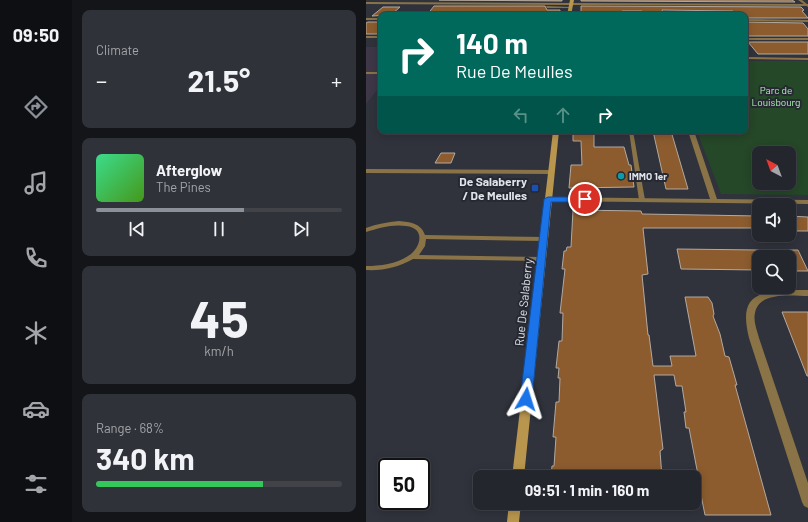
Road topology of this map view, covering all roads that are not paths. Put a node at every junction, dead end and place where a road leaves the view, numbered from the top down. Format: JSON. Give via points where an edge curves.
{"nodes":[{"id":1,"x":800,"y":0,"type":"edge"},
{"id":2,"x":366,"y":3,"type":"edge"},
{"id":3,"x":571,"y":4,"type":"edge"},
{"id":4,"x":808,"y":5,"type":"edge"},
{"id":5,"x":547,"y":7,"type":"dead end"},
{"id":6,"x":366,"y":19,"type":"edge"},
{"id":7,"x":378,"y":19,"type":"edge"},
{"id":8,"x":748,"y":20,"type":"edge"},
{"id":9,"x":808,"y":21,"type":"edge"},
{"id":10,"x":366,"y":36,"type":"edge"},
{"id":11,"x":378,"y":37,"type":"edge"},
{"id":12,"x":748,"y":39,"type":"edge"},
{"id":13,"x":808,"y":39,"type":"edge"},
{"id":14,"x":748,"y":58,"type":"edge"},
{"id":15,"x":808,"y":59,"type":"edge"},
{"id":16,"x":366,"y":73,"type":"edge"},
{"id":17,"x":378,"y":74,"type":"edge"},
{"id":18,"x":556,"y":134,"type":"edge"},
{"id":19,"x":632,"y":134,"type":"edge"},
{"id":20,"x":692,"y":134,"type":"edge"},
{"id":21,"x":366,"y":171,"type":"edge"},
{"id":22,"x":551,"y":172,"type":"junction"},
{"id":23,"x":548,"y":199,"type":"junction"},
{"id":24,"x":642,"y":200,"type":"junction"},
{"id":25,"x":714,"y":200,"type":"junction"},
{"id":26,"x":808,"y":202,"type":"edge"},
{"id":27,"x":366,"y":230,"type":"edge"},
{"id":28,"x":423,"y":237,"type":"junction"},
{"id":29,"x":544,"y":238,"type":"junction"},
{"id":30,"x":411,"y":257,"type":"junction"},
{"id":31,"x":542,"y":260,"type":"junction"},
{"id":32,"x":366,"y":268,"type":"edge"},
{"id":33,"x":808,"y":293,"type":"edge"},
{"id":34,"x":519,"y":470,"type":"edge"},
{"id":35,"x":808,"y":502,"type":"edge"},
{"id":36,"x":514,"y":510,"type":"edge"},
{"id":37,"x":513,"y":522,"type":"edge"}],
"edges":[{"from":1,"to":4,"type":"street"},
{"from":2,"to":3,"type":"street"},
{"from":3,"to":4,"type":"street"},
{"from":3,"to":5,"type":"lane"},
{"from":6,"to":7,"type":"street"},
{"from":8,"to":9,"type":"street"},
{"from":10,"to":11,"type":"street"},
{"from":12,"to":13,"type":"street"},
{"from":14,"to":15,"type":"street"},
{"from":16,"to":17,"type":"lane"},
{"from":18,"to":22,"type":"main road","name":"Rue De Salaberry"},
{"from":19,"to":24,"type":"lane"},
{"from":20,"to":25,"type":"street"},
{"from":21,"to":22,"type":"lane"},
{"from":22,"to":23,"type":"main road","name":"Rue De Salaberry"},
{"from":23,"to":24,"type":"street"},
{"from":23,"to":29,"type":"main road","name":"Rue De Salaberry"},
{"from":24,"to":25,"type":"street"},
{"from":25,"to":26,"type":"street"},
{"from":27,"to":28,"type":"lane","via":[[379,225],[403,223],[420,230]]},
{"from":28,"to":29,"type":"lane"},
{"from":28,"to":30,"type":"lane","via":[[422,243]]},
{"from":29,"to":31,"type":"main road","name":"Rue De Salaberry"},
{"from":30,"to":31,"type":"lane"},
{"from":30,"to":32,"type":"lane","via":[[387,268]]},
{"from":31,"to":34,"type":"main road","name":"Rue De Salaberry"},
{"from":33,"to":35,"type":"street","via":[[780,293],[764,297],[755,303],[750,318],[754,338]]},
{"from":36,"to":37,"type":"main road"}]}
